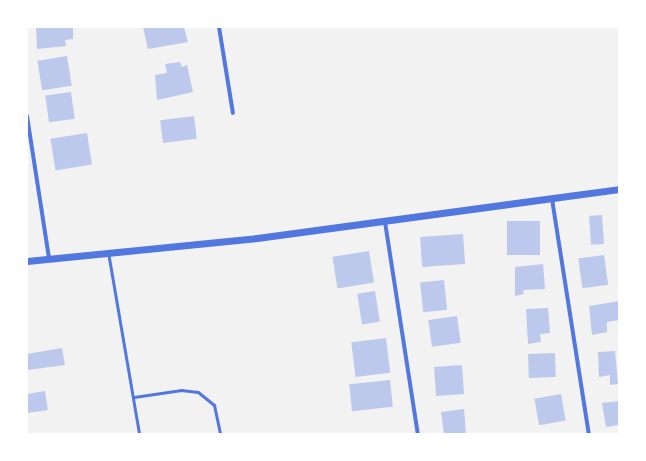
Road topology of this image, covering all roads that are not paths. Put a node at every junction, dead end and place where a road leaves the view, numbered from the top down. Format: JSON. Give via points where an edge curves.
{"nodes":[{"id":1,"x":219,"y":27,"type":"edge"},
{"id":2,"x":233,"y":113,"type":"dead end"},
{"id":3,"x":27,"y":116,"type":"edge"},
{"id":4,"x":619,"y":189,"type":"edge"},
{"id":5,"x":552,"y":199,"type":"junction"},
{"id":6,"x":385,"y":222,"type":"junction"},
{"id":7,"x":108,"y":250,"type":"junction"},
{"id":8,"x":49,"y":258,"type":"junction"},
{"id":9,"x":27,"y":261,"type":"edge"},
{"id":10,"x":134,"y":397,"type":"junction"},
{"id":11,"x":139,"y":434,"type":"edge"},
{"id":12,"x":220,"y":434,"type":"edge"},
{"id":13,"x":418,"y":434,"type":"edge"},
{"id":14,"x":588,"y":434,"type":"edge"}],
"edges":[{"from":1,"to":2,"type":"street"},
{"from":3,"to":8,"type":"street"},
{"from":4,"to":5,"type":"street"},
{"from":5,"to":6,"type":"street"},
{"from":5,"to":14,"type":"street"},
{"from":6,"to":7,"type":"street","via":[[284,235]]},
{"from":6,"to":13,"type":"street"},
{"from":7,"to":8,"type":"street"},
{"from":7,"to":10,"type":"lane"},
{"from":8,"to":9,"type":"street"},
{"from":10,"to":11,"type":"lane"},
{"from":10,"to":12,"type":"lane","via":[[182,390],[198,392],[214,406]]}]}
